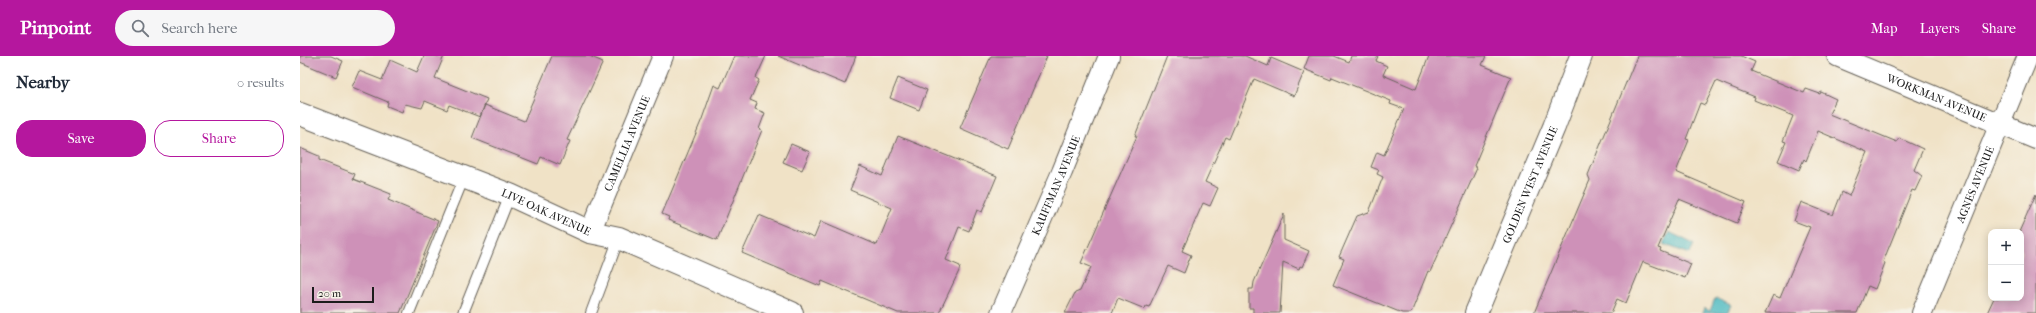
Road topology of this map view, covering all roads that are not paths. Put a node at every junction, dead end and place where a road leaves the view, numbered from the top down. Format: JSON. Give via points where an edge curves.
{"nodes":[{"id":1,"x":664,"y":56,"type":"edge"},
{"id":2,"x":1109,"y":56,"type":"edge"},
{"id":3,"x":1581,"y":56,"type":"edge"},
{"id":4,"x":1837,"y":56,"type":"edge"},
{"id":5,"x":2028,"y":56,"type":"edge"},
{"id":6,"x":300,"y":114,"type":"edge"},
{"id":7,"x":2000,"y":124,"type":"junction"},
{"id":8,"x":2036,"y":139,"type":"edge"},
{"id":9,"x":464,"y":177,"type":"junction"},
{"id":10,"x":510,"y":195,"type":"junction"},
{"id":11,"x":590,"y":232,"type":"junction"},
{"id":12,"x":619,"y":238,"type":"junction"},
{"id":13,"x":409,"y":313,"type":"edge"},
{"id":14,"x":463,"y":313,"type":"edge"},
{"id":15,"x":591,"y":313,"type":"edge"},
{"id":16,"x":792,"y":313,"type":"edge"},
{"id":17,"x":1001,"y":313,"type":"edge"},
{"id":18,"x":1476,"y":313,"type":"edge"},
{"id":19,"x":1922,"y":313,"type":"edge"}],
"edges":[{"from":1,"to":11,"type":"street","name":"CAMELLIA AVENUE"},
{"from":2,"to":17,"type":"street","name":"KAUFFMAN AVENUE"},
{"from":3,"to":18,"type":"street","name":"GOLDEN WEST AVENUE"},
{"from":4,"to":7,"type":"street","name":"WORKMAN AVENUE"},
{"from":5,"to":7,"type":"street","name":"AGNES AVENUE"},
{"from":6,"to":9,"type":"street","name":"LIVE OAK AVENUE"},
{"from":7,"to":8,"type":"street","name":"WORKMAN AVENUE"},
{"from":7,"to":19,"type":"street","name":"AGNES AVENUE"},
{"from":9,"to":10,"type":"street","name":"LIVE OAK AVENUE"},
{"from":9,"to":13,"type":"lane"},
{"from":10,"to":11,"type":"street","name":"LIVE OAK AVENUE"},
{"from":10,"to":14,"type":"lane"},
{"from":11,"to":12,"type":"street","name":"LIVE OAK AVENUE"},
{"from":12,"to":15,"type":"lane"},
{"from":12,"to":16,"type":"street","name":"LIVE OAK AVENUE"}]}
